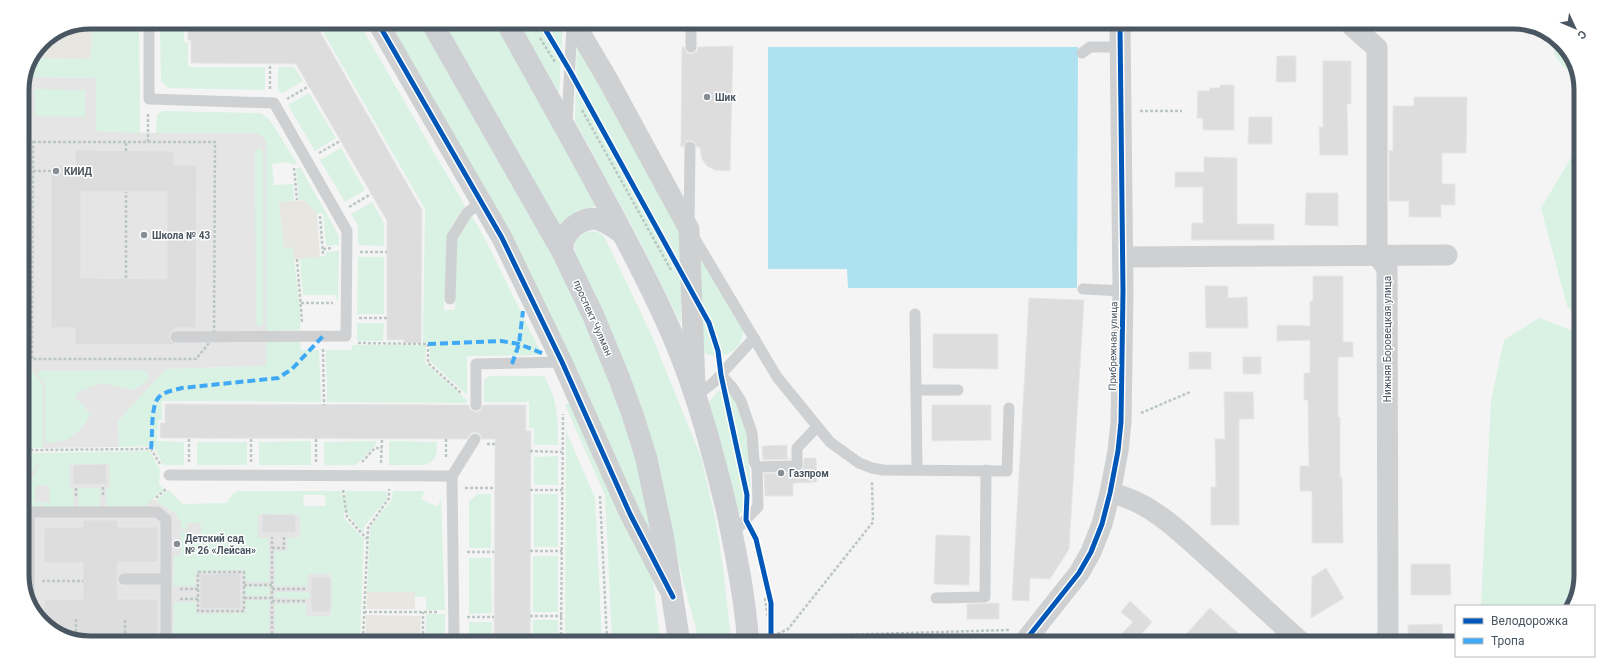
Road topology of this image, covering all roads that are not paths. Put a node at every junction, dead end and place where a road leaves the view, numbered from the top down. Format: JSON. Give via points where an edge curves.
{"nodes":[{"id":1,"x":149,"y":29,"type":"edge"},
{"id":2,"x":381,"y":29,"type":"edge"},
{"id":3,"x":435,"y":29,"type":"edge"},
{"id":4,"x":510,"y":29,"type":"edge"},
{"id":5,"x":572,"y":29,"type":"edge"},
{"id":6,"x":578,"y":29,"type":"edge"},
{"id":7,"x":691,"y":29,"type":"edge"},
{"id":8,"x":1120,"y":29,"type":"edge"},
{"id":9,"x":1355,"y":29,"type":"edge"},
{"id":10,"x":691,"y":47,"type":"dead end"},
{"id":11,"x":1120,"y":47,"type":"junction"},
{"id":12,"x":1082,"y":53,"type":"dead end"},
{"id":13,"x":566,"y":129,"type":"junction"},
{"id":14,"x":690,"y":147,"type":"dead end"},
{"id":15,"x":481,"y":202,"type":"junction"},
{"id":16,"x":689,"y":229,"type":"junction"},
{"id":17,"x":622,"y":233,"type":"junction"},
{"id":18,"x":562,"y":251,"type":"junction"},
{"id":19,"x":1378,"y":255,"type":"junction"},
{"id":20,"x":1447,"y":255,"type":"dead end"},
{"id":21,"x":1123,"y":257,"type":"junction"},
{"id":22,"x":1083,"y":289,"type":"dead end"},
{"id":23,"x":1123,"y":291,"type":"junction"},
{"id":24,"x":450,"y":300,"type":"dead end"},
{"id":25,"x":915,"y":314,"type":"dead end"},
{"id":26,"x":176,"y":337,"type":"dead end"},
{"id":27,"x":754,"y":338,"type":"junction"},
{"id":28,"x":562,"y":362,"type":"junction"},
{"id":29,"x":721,"y":375,"type":"junction"},
{"id":30,"x":916,"y":390,"type":"junction"},
{"id":31,"x":958,"y":390,"type":"dead end"},
{"id":32,"x":695,"y":396,"type":"junction"},
{"id":33,"x":476,"y":405,"type":"road end"},
{"id":34,"x":1009,"y":408,"type":"dead end"},
{"id":35,"x":817,"y":427,"type":"junction"},
{"id":36,"x":475,"y":439,"type":"dead end"},
{"id":37,"x":756,"y":467,"type":"junction"},
{"id":38,"x":916,"y":470,"type":"junction"},
{"id":39,"x":986,"y":470,"type":"junction"},
{"id":40,"x":166,"y":472,"type":"road end"},
{"id":41,"x":452,"y":476,"type":"junction"},
{"id":42,"x":1110,"y":493,"type":"junction"},
{"id":43,"x":29,"y":512,"type":"edge"},
{"id":44,"x":29,"y":512,"type":"edge"},
{"id":45,"x":732,"y":534,"type":"junction"},
{"id":46,"x":29,"y":579,"type":"edge"},
{"id":47,"x":124,"y":579,"type":"dead end"},
{"id":48,"x":166,"y":579,"type":"junction"},
{"id":49,"x":673,"y":597,"type":"junction"},
{"id":50,"x":936,"y":598,"type":"dead end"},
{"id":51,"x":1030,"y":635,"type":"edge"},
{"id":52,"x":166,"y":636,"type":"edge"},
{"id":53,"x":453,"y":636,"type":"edge"},
{"id":54,"x":678,"y":636,"type":"edge"},
{"id":55,"x":748,"y":636,"type":"edge"},
{"id":56,"x":1294,"y":636,"type":"edge"},
{"id":57,"x":1387,"y":636,"type":"edge"}],
"edges":[{"from":1,"to":26,"type":"lane","via":[[149,99],[273,104],[347,232],[346,336]]},
{"from":2,"to":15,"type":"street"},
{"from":3,"to":18,"type":"main road","name":"проспект Чулман"},
{"from":4,"to":13,"type":"main road"},
{"from":5,"to":13,"type":"lane"},
{"from":6,"to":16,"type":"street"},
{"from":7,"to":10,"type":"lane"},
{"from":8,"to":11,"type":"street","name":"Прибрежная улица"},
{"from":9,"to":19,"type":"street","name":"Нижняя Боровецкая улица","via":[[1377,48]]},
{"from":11,"to":12,"type":"lane","via":[[1090,47]]},
{"from":11,"to":21,"type":"street","name":"Прибрежная улица"},
{"from":13,"to":17,"type":"main road"},
{"from":14,"to":16,"type":"lane"},
{"from":15,"to":24,"type":"lane","via":[[467,213],[452,237]]},
{"from":15,"to":28,"type":"street","via":[[502,238]]},
{"from":16,"to":27,"type":"lane"},
{"from":16,"to":32,"type":"street"},
{"from":17,"to":18,"type":"main road","via":[[596,219],[584,221],[572,227],[565,237]]},
{"from":17,"to":32,"type":"main road","via":[[672,334]]},
{"from":18,"to":49,"type":"main road","name":"проспект Чулман","via":[[593,315],[632,413],[654,491]]},
{"from":19,"to":20,"type":"street"},
{"from":19,"to":21,"type":"street"},
{"from":19,"to":57,"type":"street","name":"Нижняя Боровецкая улица","via":[[1387,268]]},
{"from":21,"to":23,"type":"street","name":"Прибрежная улица"},
{"from":22,"to":23,"type":"lane"},
{"from":23,"to":42,"type":"street","name":"Прибрежная улица","via":[[1121,422]]},
{"from":25,"to":30,"type":"lane"},
{"from":27,"to":29,"type":"lane"},
{"from":27,"to":35,"type":"lane","via":[[777,377]]},
{"from":28,"to":33,"type":"lane","via":[[476,364]]},
{"from":28,"to":49,"type":"street","via":[[630,514]]},
{"from":29,"to":32,"type":"lane"},
{"from":29,"to":37,"type":"lane","via":[[741,401],[747,416]]},
{"from":30,"to":31,"type":"lane"},
{"from":30,"to":38,"type":"lane"},
{"from":32,"to":45,"type":"main road","via":[[716,464]]},
{"from":34,"to":39,"type":"lane","via":[[1007,471]]},
{"from":35,"to":37,"type":"lane","via":[[797,448],[797,466]]},
{"from":35,"to":38,"type":"lane","via":[[830,442],[859,463],[883,470]]},
{"from":36,"to":41,"type":"lane"},
{"from":37,"to":45,"type":"lane","via":[[758,507]]},
{"from":38,"to":39,"type":"lane"},
{"from":39,"to":50,"type":"lane","via":[[985,597]]},
{"from":40,"to":41,"type":"lane","via":[[188,476]]},
{"from":41,"to":53,"type":"lane","via":[[453,552],[449,615]]},
{"from":42,"to":51,"type":"street","name":"Прибрежная улица","via":[[1091,552],[1079,573]]},
{"from":42,"to":56,"type":"street","via":[[1138,502],[1181,533]]},
{"from":43,"to":48,"type":"lane","via":[[157,512],[166,519]]},
{"from":44,"to":46,"type":"lane"},
{"from":45,"to":55,"type":"main road"},
{"from":47,"to":48,"type":"lane"},
{"from":48,"to":52,"type":"lane"},
{"from":49,"to":54,"type":"main road","name":"проспект Чулман"}]}
